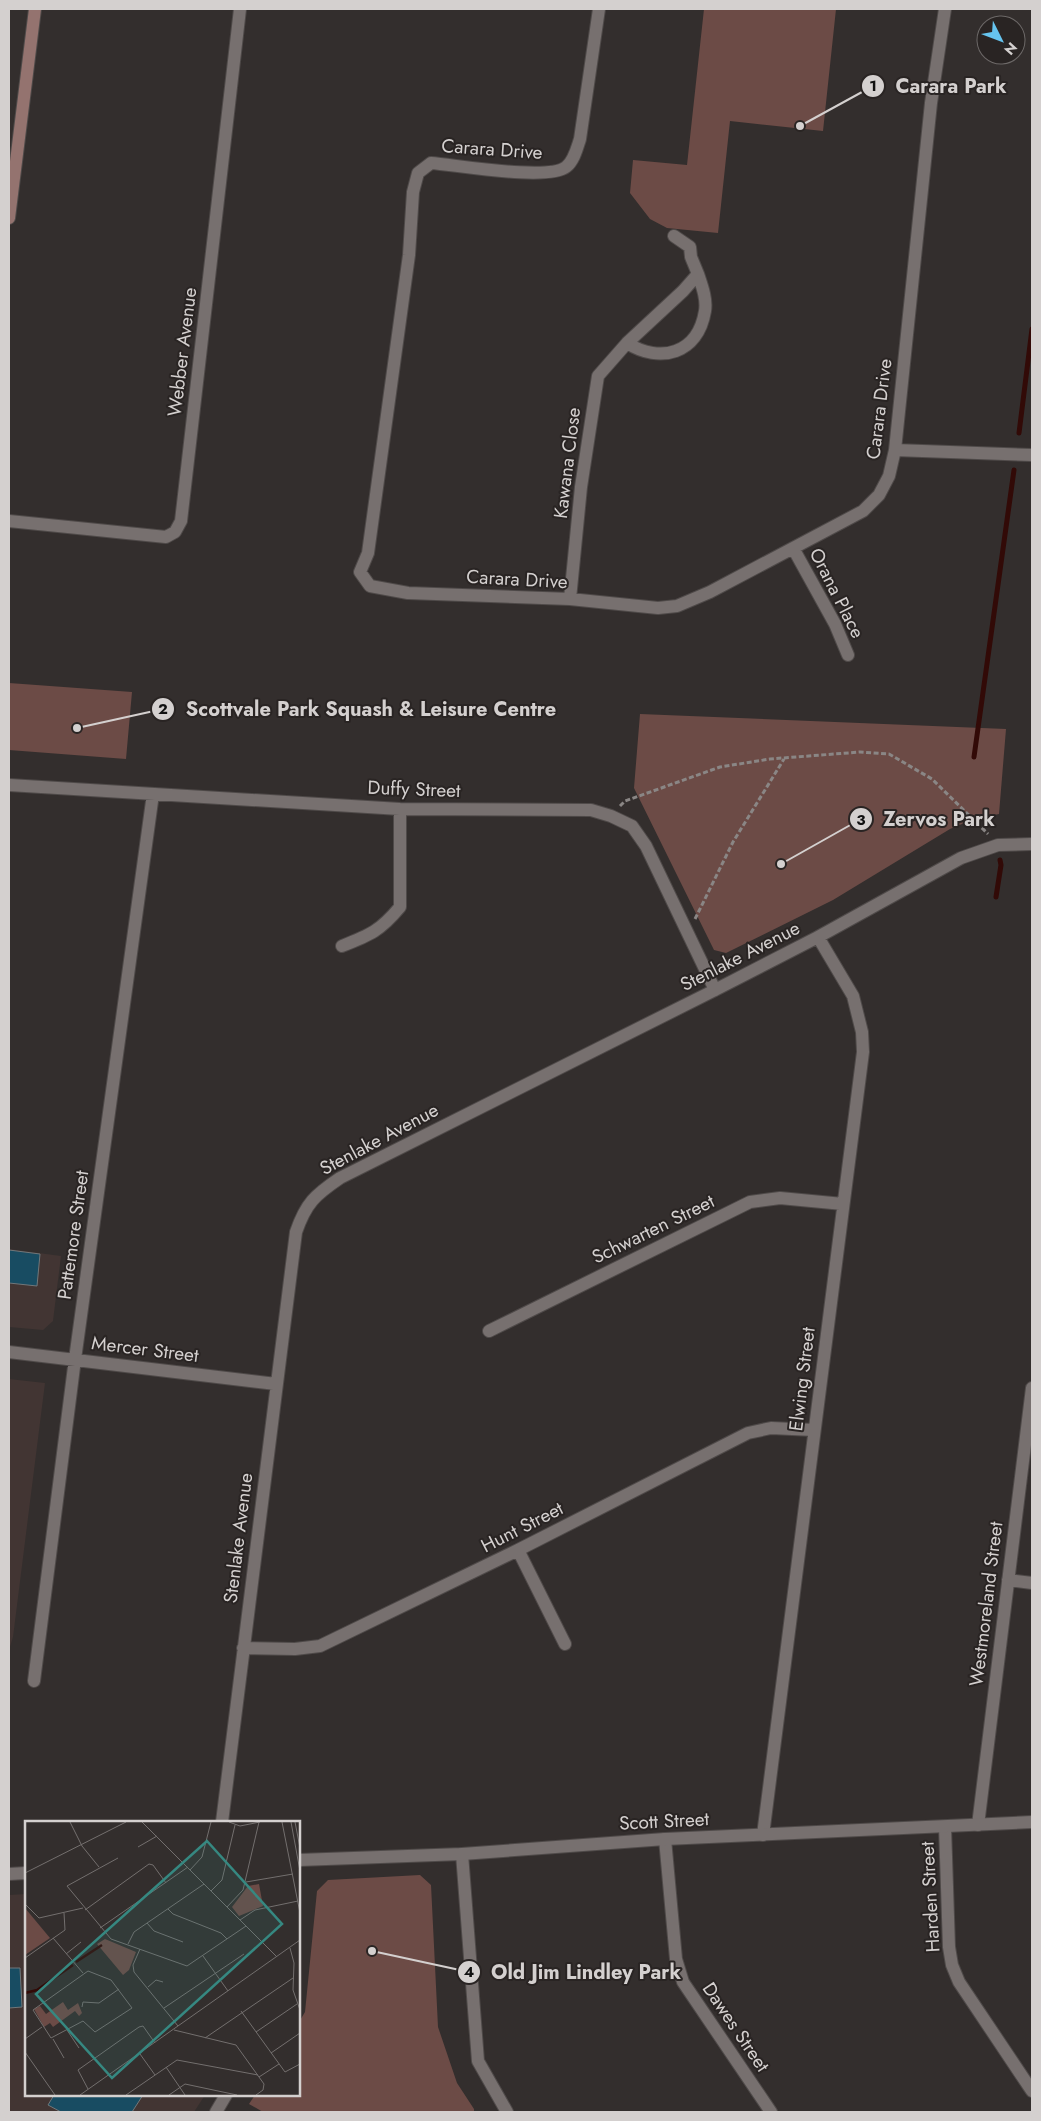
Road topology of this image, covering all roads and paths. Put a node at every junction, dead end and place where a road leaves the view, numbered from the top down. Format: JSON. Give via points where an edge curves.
{"nodes":[{"id":1,"x":35,"y":9,"type":"edge"},
{"id":2,"x":240,"y":9,"type":"edge"},
{"id":3,"x":599,"y":9,"type":"edge"},
{"id":4,"x":945,"y":9,"type":"edge"},
{"id":5,"x":9,"y":218,"type":"edge"},
{"id":6,"x":674,"y":236,"type":"dead end"},
{"id":7,"x":698,"y":274,"type":"junction"},
{"id":8,"x":627,"y":343,"type":"junction"},
{"id":9,"x":895,"y":450,"type":"junction"},
{"id":10,"x":1032,"y":455,"type":"edge"},
{"id":11,"x":9,"y":521,"type":"edge"},
{"id":12,"x":793,"y":548,"type":"junction"},
{"id":13,"x":570,"y":599,"type":"junction"},
{"id":14,"x":848,"y":655,"type":"dead end"},
{"id":15,"x":785,"y":758,"type":"junction"},
{"id":16,"x":9,"y":785,"type":"edge"},
{"id":17,"x":153,"y":794,"type":"junction"},
{"id":18,"x":400,"y":809,"type":"junction"},
{"id":19,"x":612,"y":816,"type":"junction"},
{"id":20,"x":1032,"y":844,"type":"edge"},
{"id":21,"x":998,"y":845,"type":"junction"},
{"id":22,"x":688,"y":932,"type":"junction"},
{"id":23,"x":818,"y":937,"type":"junction"},
{"id":24,"x":342,"y":946,"type":"dead end"},
{"id":25,"x":715,"y":990,"type":"junction"},
{"id":26,"x":843,"y":1204,"type":"junction"},
{"id":27,"x":489,"y":1331,"type":"dead end"},
{"id":28,"x":9,"y":1352,"type":"edge"},
{"id":29,"x":75,"y":1359,"type":"junction"},
{"id":30,"x":276,"y":1384,"type":"junction"},
{"id":31,"x":1032,"y":1388,"type":"edge"},
{"id":32,"x":814,"y":1430,"type":"junction"},
{"id":33,"x":518,"y":1550,"type":"junction"},
{"id":34,"x":1008,"y":1580,"type":"junction"},
{"id":35,"x":1032,"y":1583,"type":"edge"},
{"id":36,"x":565,"y":1644,"type":"dead end"},
{"id":37,"x":244,"y":1648,"type":"junction"},
{"id":38,"x":34,"y":1681,"type":"dead end"},
{"id":39,"x":222,"y":1821,"type":"edge"},
{"id":40,"x":1032,"y":1822,"type":"edge"},
{"id":41,"x":978,"y":1825,"type":"junction"},
{"id":42,"x":945,"y":1827,"type":"junction"},
{"id":43,"x":763,"y":1835,"type":"junction"},
{"id":44,"x":665,"y":1839,"type":"junction"},
{"id":45,"x":462,"y":1854,"type":"junction"},
{"id":46,"x":300,"y":1860,"type":"edge"},
{"id":47,"x":25,"y":1873,"type":"edge"},
{"id":48,"x":9,"y":1874,"type":"edge"},
{"id":49,"x":1032,"y":2091,"type":"edge"},
{"id":50,"x":225,"y":2096,"type":"edge"},
{"id":51,"x":216,"y":2112,"type":"edge"},
{"id":52,"x":507,"y":2112,"type":"edge"},
{"id":53,"x":771,"y":2112,"type":"edge"}],
"edges":[{"from":1,"to":5,"type":"main road"},
{"from":2,"to":11,"type":"street","name":"Webber Avenue","via":[[181,521],[175,532],[166,537]]},
{"from":3,"to":13,"type":"street","name":"Carara Drive","via":[[580,139],[575,155],[566,167],[545,174],[431,163],[418,173],[368,553],[360,572],[370,586],[408,593]]},
{"from":4,"to":9,"type":"street","name":"Carara Drive","via":[[930,113]]},
{"from":6,"to":7,"type":"street","via":[[690,247]]},
{"from":7,"to":8,"type":"street","name":"Kawana Close"},
{"from":7,"to":8,"type":"street","via":[[705,298],[705,312],[690,344],[674,353],[637,350]]},
{"from":8,"to":13,"type":"street","name":"Kawana Close","via":[[598,376],[581,487]]},
{"from":9,"to":10,"type":"street"},
{"from":9,"to":12,"type":"street","name":"Carara Drive","via":[[889,476],[879,495],[863,511]]},
{"from":12,"to":13,"type":"street","name":"Carara Drive","via":[[677,606],[658,608]]},
{"from":12,"to":14,"type":"street","name":"Orana Place","via":[[835,624]]},
{"from":15,"to":19,"type":"path","via":[[720,767],[625,801]]},
{"from":15,"to":21,"type":"path","via":[[860,752],[889,754],[932,779]]},
{"from":15,"to":22,"type":"path","via":[[733,842]]},
{"from":16,"to":17,"type":"street","name":"Duffy Street"},
{"from":17,"to":18,"type":"street","name":"Duffy Street"},
{"from":17,"to":29,"type":"street","name":"Pattemore Street"},
{"from":18,"to":19,"type":"street","name":"Duffy Street","via":[[591,810]]},
{"from":18,"to":24,"type":"street","via":[[400,907],[384,925],[368,936]]},
{"from":19,"to":22,"type":"street","name":"Duffy Street","via":[[632,826],[646,846]]},
{"from":20,"to":21,"type":"street","name":"Stenlake Avenue"},
{"from":21,"to":23,"type":"street","name":"Stenlake Avenue","via":[[961,858]]},
{"from":22,"to":25,"type":"street","name":"Duffy Street"},
{"from":23,"to":25,"type":"street","name":"Stenlake Avenue"},
{"from":23,"to":26,"type":"street","name":"Elwing Street","via":[[854,996],[862,1032],[863,1052]]},
{"from":25,"to":30,"type":"street","name":"Stenlake Avenue","via":[[323,1189],[304,1210],[296,1232]]},
{"from":26,"to":27,"type":"street","name":"Schwarten Street","via":[[780,1198],[750,1202]]},
{"from":26,"to":32,"type":"street","name":"Elwing Street"},
{"from":28,"to":29,"type":"street","name":"Mercer Street"},
{"from":29,"to":30,"type":"street","name":"Mercer Street"},
{"from":29,"to":38,"type":"street","name":"Pattemore Street"},
{"from":30,"to":37,"type":"street","name":"Stenlake Avenue"},
{"from":31,"to":34,"type":"street","name":"Westmoreland Street"},
{"from":32,"to":33,"type":"street","name":"Hunt Street","via":[[771,1428],[748,1433]]},
{"from":32,"to":43,"type":"street","name":"Elwing Street"},
{"from":33,"to":36,"type":"street"},
{"from":33,"to":37,"type":"street","name":"Hunt Street","via":[[320,1646]]},
{"from":34,"to":35,"type":"street"},
{"from":34,"to":41,"type":"street","name":"Westmoreland Street"},
{"from":37,"to":39,"type":"street","name":"Stenlake Avenue"},
{"from":40,"to":41,"type":"street","name":"Scott Street"},
{"from":41,"to":42,"type":"street","name":"Scott Street"},
{"from":42,"to":43,"type":"street","name":"Scott Street"},
{"from":42,"to":49,"type":"street","name":"Harden Street","via":[[952,1965],[959,1982]]},
{"from":43,"to":44,"type":"street","name":"Scott Street"},
{"from":44,"to":45,"type":"street","name":"Scott Street"},
{"from":44,"to":53,"type":"street","name":"Dawes Street","via":[[676,1959],[683,1982]]},
{"from":45,"to":46,"type":"street","name":"Scott Street"},
{"from":45,"to":52,"type":"street","via":[[478,2061]]},
{"from":47,"to":48,"type":"street"},
{"from":50,"to":51,"type":"street"}]}
